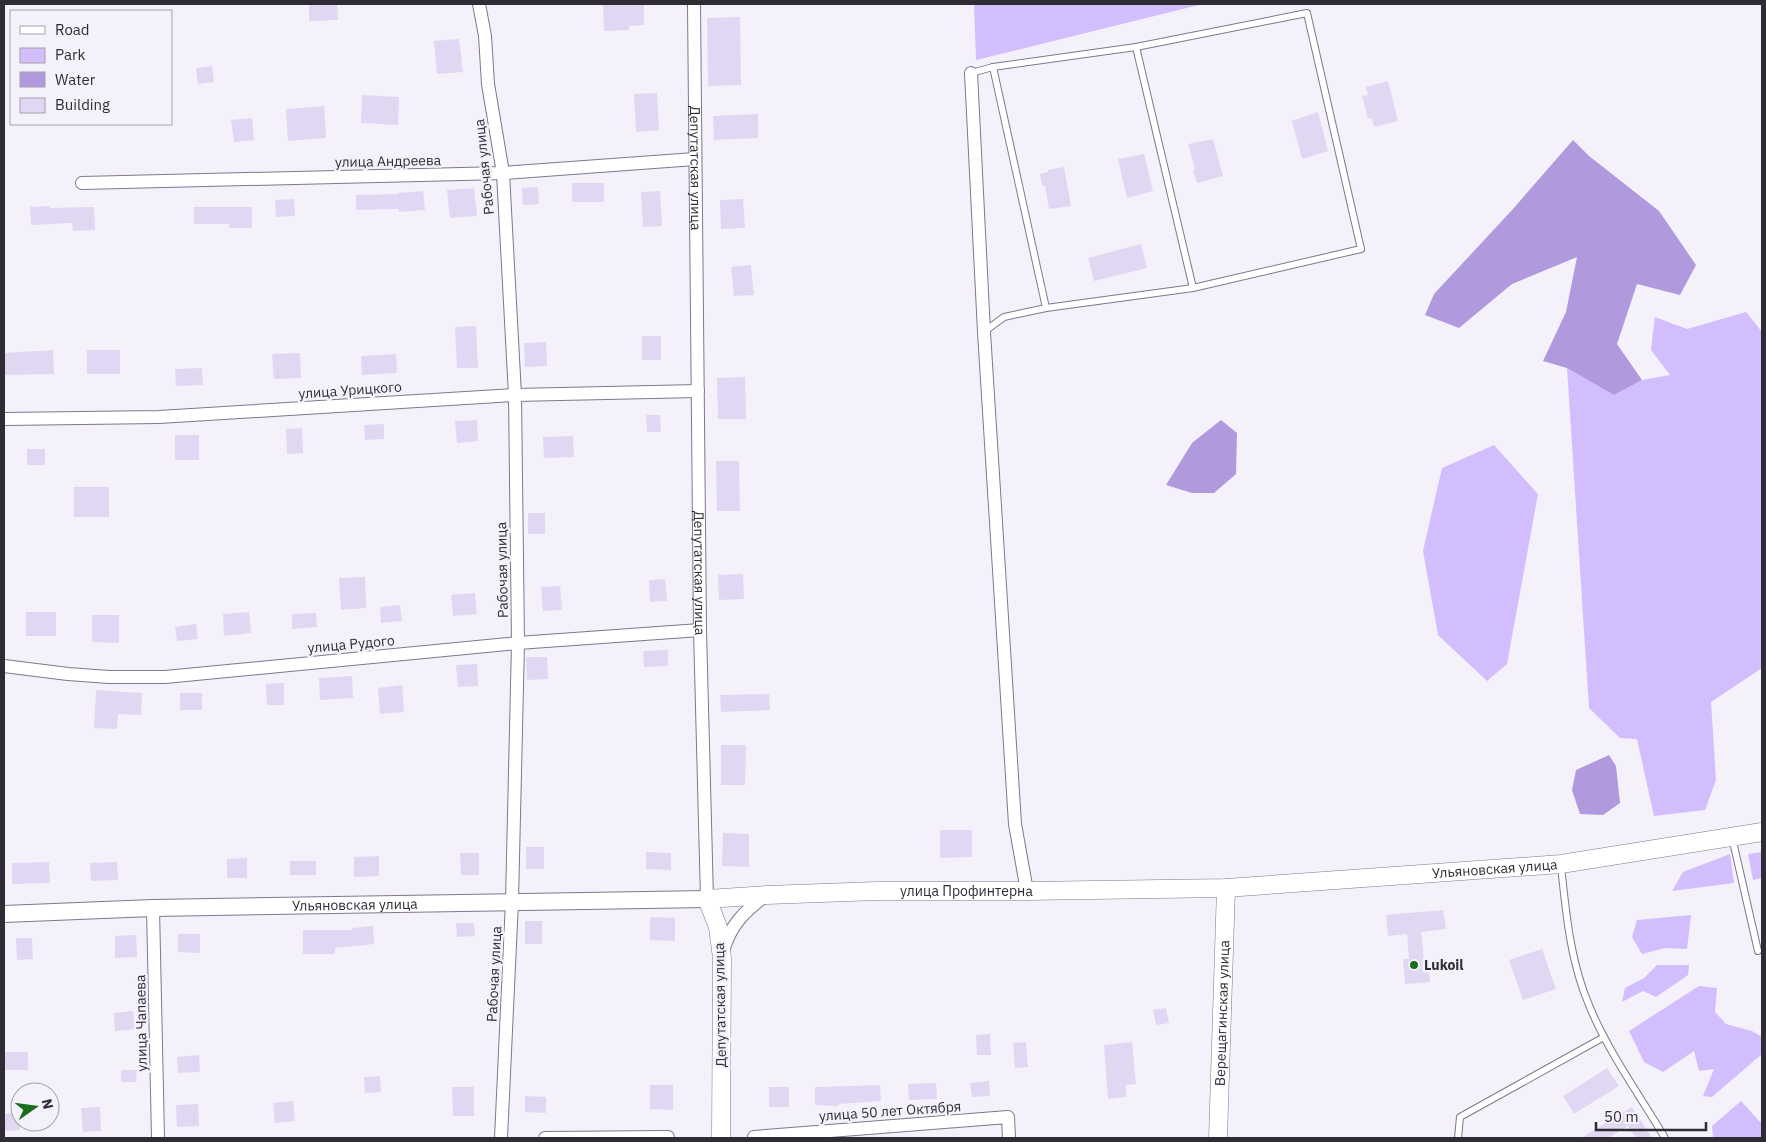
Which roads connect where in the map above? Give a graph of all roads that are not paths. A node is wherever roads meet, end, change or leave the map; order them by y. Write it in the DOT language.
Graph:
graph roads {
  1 [pos="478,4"];
  2 [pos="694,4"];
  3 [pos="1136,47"];
  4 [pos="993,67"];
  5 [pos="970,73"];
  6 [pos="695,160"];
  7 [pos="502,173"];
  8 [pos="82,183"];
  9 [pos="1193,288"];
  10 [pos="1046,308"];
  11 [pos="984,332"];
  12 [pos="698,390"];
  13 [pos="515,395"];
  14 [pos="4,419"];
  15 [pos="700,630"];
  16 [pos="518,643"];
  17 [pos="4,666"];
  18 [pos="1762,832"];
  19 [pos="1732,836"];
  20 [pos="1561,864"];
  21 [pos="1226,888"];
  22 [pos="1027,891"];
  23 [pos="767,895"];
  24 [pos="707,900"];
  25 [pos="512,901"];
  26 [pos="153,908"];
  27 [pos="4,914"];
  28 [pos="1758,950"];
  29 [pos="722,958"];
  30 [pos="1604,1037"];
  31 [pos="668,1137"];
  32 [pos="754,1137"];
  33 [pos="158,1138"];
  34 [pos="501,1138"];
  35 [pos="545,1138"];
  36 [pos="721,1138"];
  37 [pos="1009,1138"];
  38 [pos="1218,1138"];
  39 [pos="1458,1138"];
  40 [pos="1665,1138"];
  1 -- 7 [label="street, Рабочая улица"];
  2 -- 6 [label="street, Депутатская улица"];
  3 -- 4 [label="lane"];
  3 -- 9 [label="lane"];
  3 -- 9 [label="lane"];
  4 -- 5 [label="lane"];
  4 -- 10 [label="lane"];
  5 -- 11 [label="street"];
  6 -- 7 [label="street, улица Андреева"];
  6 -- 12 [label="street, Депутатская улица"];
  7 -- 8 [label="street, улица Андреева"];
  7 -- 13 [label="street, Рабочая улица"];
  9 -- 10 [label="lane"];
  10 -- 11 [label="lane"];
  11 -- 22 [label="street"];
  12 -- 13 [label="street, улица Урицкого"];
  12 -- 15 [label="street, Депутатская улица"];
  13 -- 14 [label="street, улица Урицкого"];
  13 -- 16 [label="street, Рабочая улица"];
  15 -- 16 [label="street, улица Рудого"];
  15 -- 24 [label="street, Депутатская улица"];
  16 -- 17 [label="street, улица Рудого"];
  16 -- 25 [label="street, Рабочая улица"];
  18 -- 19 [label="main road, Ульяновская улица"];
  19 -- 20 [label="main road, Ульяновская улица"];
  19 -- 28 [label="lane"];
  20 -- 21 [label="main road, Ульяновская улица"];
  20 -- 30 [label="lane"];
  21 -- 22 [label="main road, улица Профинтерна"];
  21 -- 38 [label="main road, Верещагинская улица"];
  22 -- 23 [label="main road, улица Профинтерна"];
  23 -- 24 [label="main road, улица Профинтерна"];
  23 -- 29 [label="street"];
  24 -- 25 [label="street, Ульяновская улица"];
  24 -- 29 [label="main road, Депутатская улица"];
  25 -- 26 [label="street, Ульяновская улица"];
  25 -- 34 [label="street, Рабочая улица"];
  26 -- 27 [label="street, Ульяновская улица"];
  26 -- 33 [label="street, улица Чапаева"];
  29 -- 36 [label="main road, Депутатская улица"];
  30 -- 39 [label="lane"];
  30 -- 40 [label="lane"];
  31 -- 35 [label="street"];
  32 -- 37 [label="street, улица 50 лет Октября"];
}
